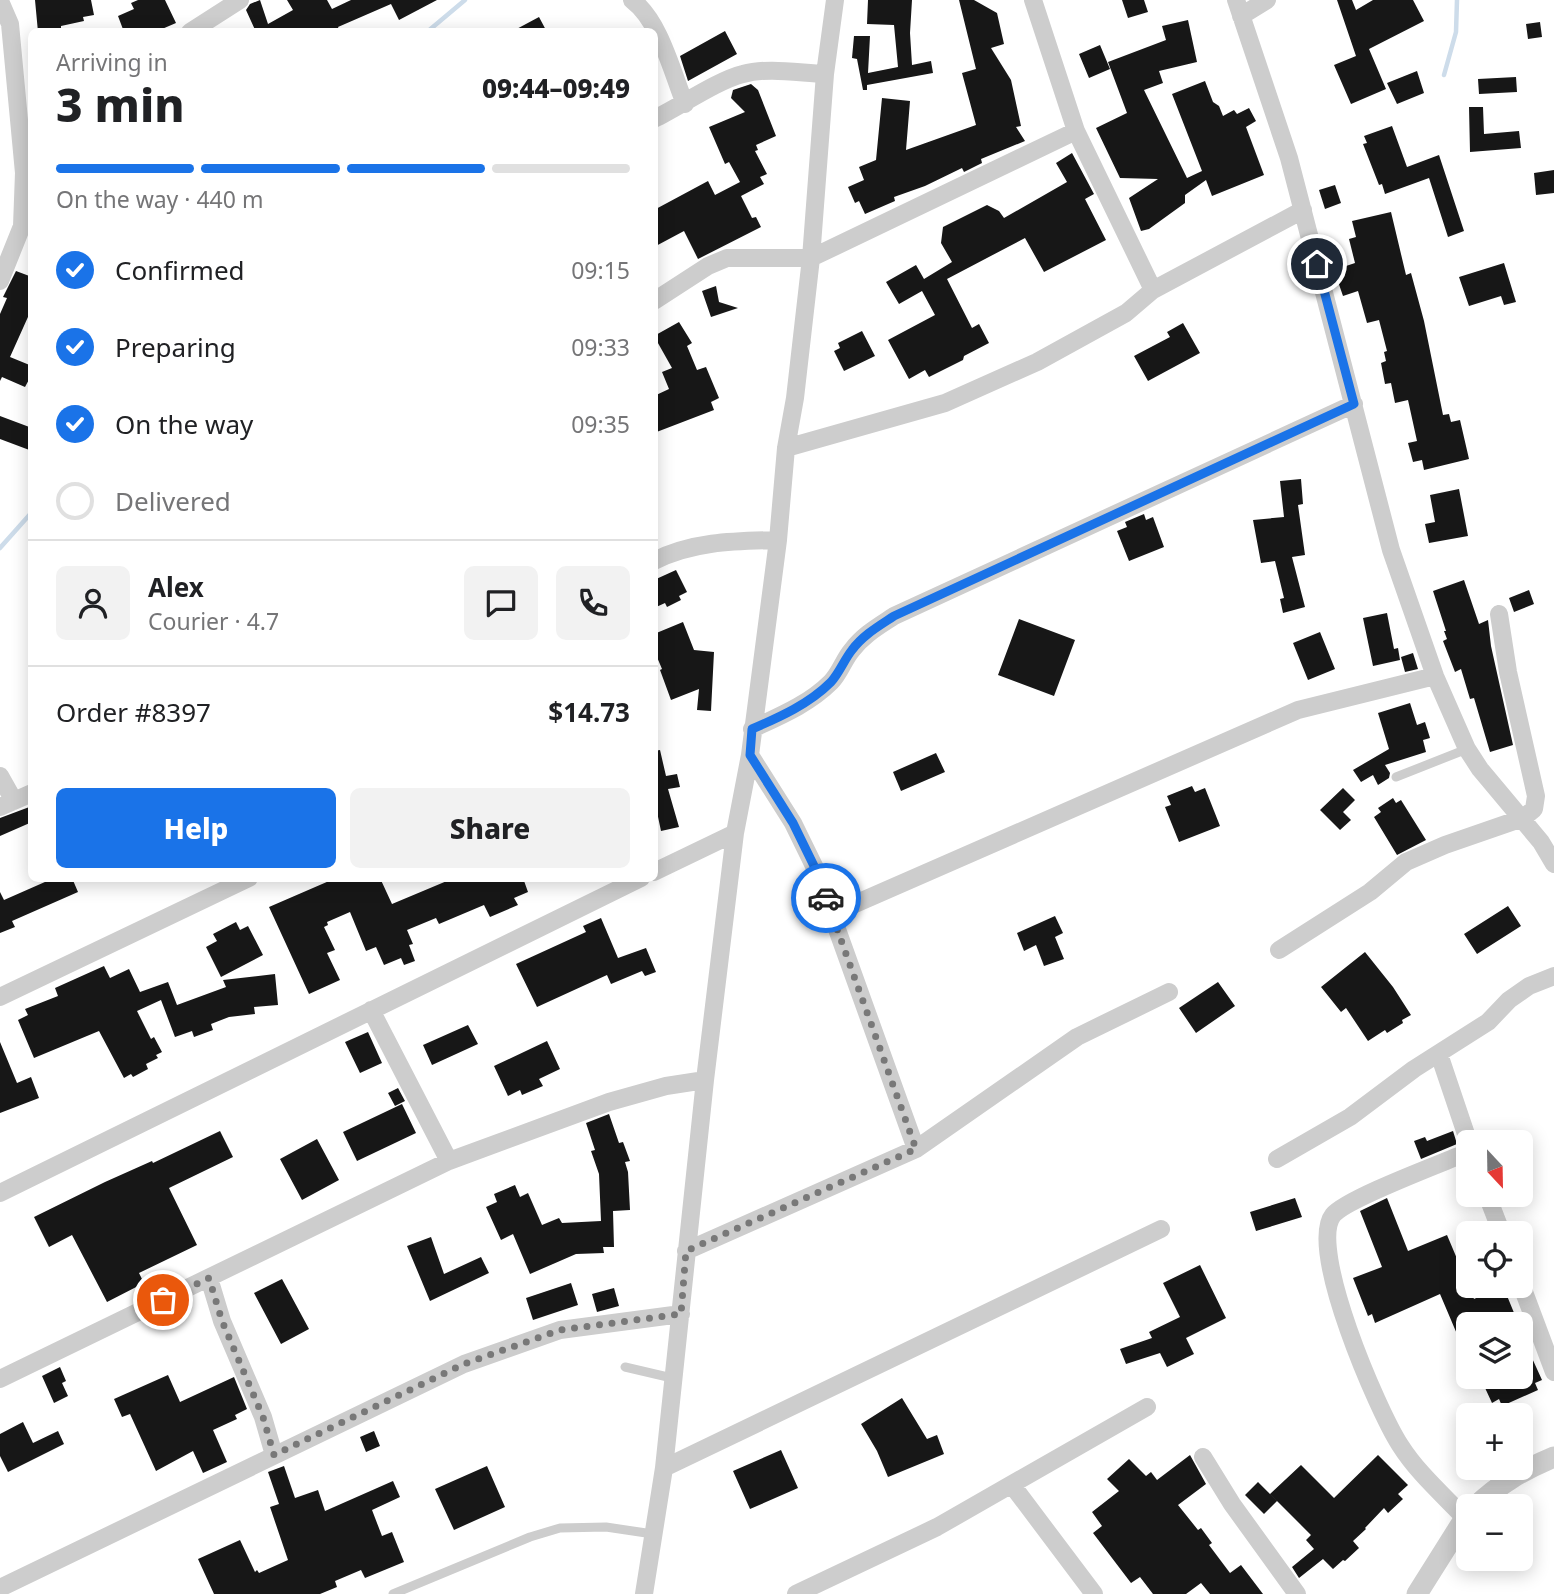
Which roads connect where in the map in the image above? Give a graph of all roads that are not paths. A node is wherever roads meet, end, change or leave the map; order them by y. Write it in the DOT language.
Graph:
graph roads {
  1 [pos="240,0"];
  2 [pos="632,0"];
  3 [pos="835,0"];
  4 [pos="1033,0"];
  5 [pos="1267,0"];
  6 [pos="0,1"];
  7 [pos="1239,8"];
  8 [pos="196,28"];
  9 [pos="655,28"];
  10 [pos="658,35"];
  11 [pos="825,74"];
  12 [pos="685,104"];
  13 [pos="658,117"];
  14 [pos="1076,131"];
  15 [pos="1303,210"];
  16 [pos="27,228"];
  17 [pos="811,258"];
  18 [pos="0,281"];
  19 [pos="1153,290"];
  20 [pos="658,298"];
  21 [pos="1354,404"];
  22 [pos="786,448"];
  23 [pos="778,540"];
  24 [pos="658,559"];
  25 [pos="1499,614"];
  26 [pos="1435,676"];
  27 [pos="752,729"];
  28 [pos="1467,749"];
  29 [pos="750,755"];
  30 [pos="0,776"];
  31 [pos="1396,777"];
  32 [pos="28,795"];
  33 [pos="7,804"];
  34 [pos="1523,818"];
  35 [pos="735,832"];
  36 [pos="1554,864"];
  37 [pos="658,870"];
  38 [pos="241,882"];
  39 [pos="633,882"];
  40 [pos="832,914"];
  41 [pos="1279,950"];
  42 [pos="1554,976"];
  43 [pos="1169,992"];
  44 [pos="0,997"];
  45 [pos="371,1010"];
  46 [pos="1439,1054"];
  47 [pos="705,1080"];
  48 [pos="1465,1130"];
  49 [pos="916,1149"];
  50 [pos="1456,1157"];
  51 [pos="1278,1159"];
  52 [pos="449,1161"];
  53 [pos="0,1193"];
  54 [pos="1161,1229"];
  55 [pos="686,1251"];
  56 [pos="209,1278"];
  57 [pos="1526,1298"];
  58 [pos="681,1314"];
  59 [pos="625,1367"];
  60 [pos="1554,1372"];
  61 [pos="672,1378"];
  62 [pos="0,1379"];
  63 [pos="1147,1407"];
  64 [pos="274,1455"];
  65 [pos="1203,1457"];
  66 [pos="1554,1457"];
  67 [pos="664,1468"];
  68 [pos="1012,1485"];
  69 [pos="1488,1494"];
  70 [pos="1456,1502"];
  71 [pos="1456,1532"];
  72 [pos="653,1534"];
  73 [pos="0,1588"];
  74 [pos="393,1594"];
  75 [pos="644,1594"];
  76 [pos="796,1594"];
  77 [pos="1094,1594"];
  78 [pos="1297,1594"];
  79 [pos="1417,1594"];
  1 -- 8 [label="street"];
  2 -- 9 [label="street"];
  3 -- 11 [label="street"];
  4 -- 14 [label="street"];
  5 -- 7 [label="street"];
  6 -- 16 [label="street"];
  7 -- 15 [label="street"];
  10 -- 12 [label="street"];
  11 -- 12 [label="street"];
  11 -- 17 [label="street"];
  12 -- 13 [label="street"];
  14 -- 17 [label="street"];
  14 -- 19 [label="street"];
  15 -- 19 [label="street"];
  15 -- 21 [label="street"];
  16 -- 18 [label="street"];
  17 -- 20 [label="street"];
  17 -- 22 [label="street"];
  19 -- 22 [label="street"];
  21 -- 26 [label="street"];
  21 -- 27 [label="street"];
  22 -- 23 [label="street"];
  23 -- 24 [label="street"];
  23 -- 27 [label="street"];
  25 -- 34 [label="street"];
  26 -- 28 [label="street"];
  26 -- 40 [label="street"];
  27 -- 29 [label="street"];
  28 -- 31 [label="lane"];
  28 -- 34 [label="street"];
  29 -- 35 [label="street"];
  29 -- 40 [label="street"];
  30 -- 33 [label="street"];
  32 -- 33 [label="street"];
  34 -- 36 [label="street"];
  34 -- 41 [label="street"];
  35 -- 37 [label="street"];
  35 -- 47 [label="street"];
  38 -- 44 [label="street"];
  39 -- 45 [label="street"];
  40 -- 49 [label="street"];
  42 -- 46 [label="street"];
  43 -- 49 [label="street"];
  45 -- 52 [label="street"];
  45 -- 53 [label="street"];
  46 -- 48 [label="street"];
  46 -- 51 [label="street"];
  47 -- 52 [label="street"];
  47 -- 55 [label="street"];
  49 -- 55 [label="street"];
  50 -- 70 [label="street"];
  52 -- 56 [label="street"];
  54 -- 67 [label="street"];
  55 -- 58 [label="street"];
  56 -- 62 [label="street"];
  56 -- 64 [label="street"];
  57 -- 60 [label="street"];
  58 -- 61 [label="street"];
  58 -- 64 [label="street"];
  59 -- 61 [label="lane"];
  61 -- 67 [label="street"];
  63 -- 68 [label="street"];
  64 -- 73 [label="street"];
  65 -- 78 [label="street"];
  66 -- 69 [label="street"];
  67 -- 72 [label="street"];
  68 -- 76 [label="street"];
  68 -- 77 [label="street"];
  71 -- 79 [label="street"];
  72 -- 74 [label="lane"];
  72 -- 75 [label="street"];
}
